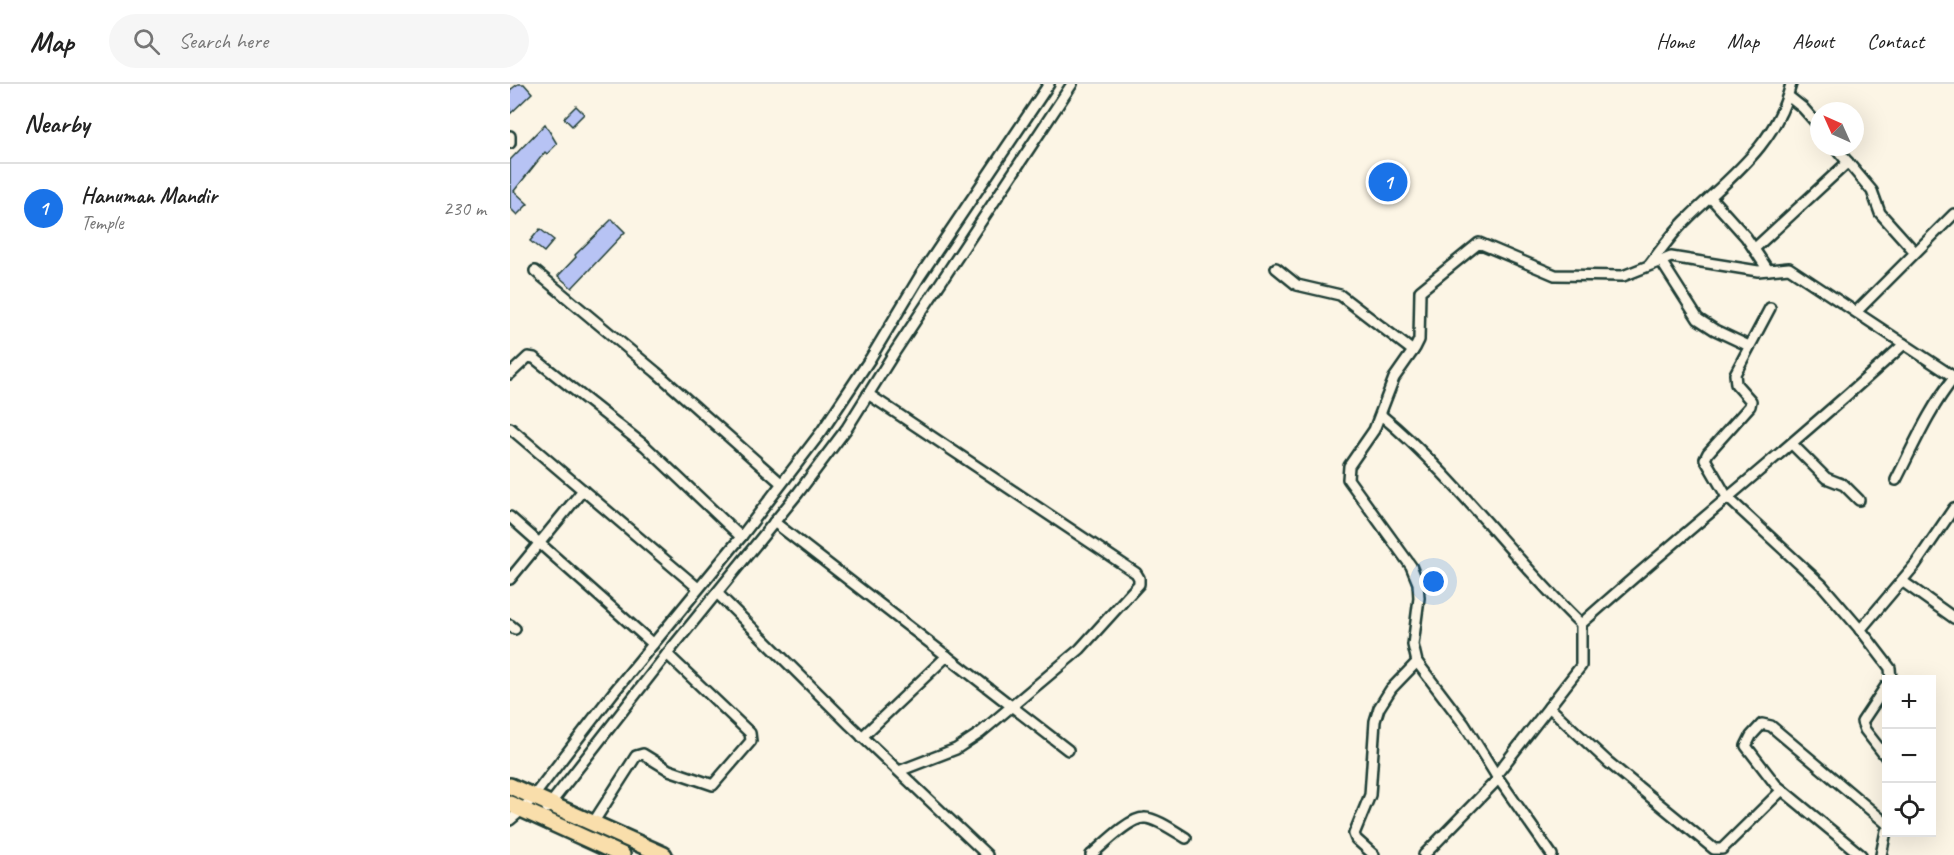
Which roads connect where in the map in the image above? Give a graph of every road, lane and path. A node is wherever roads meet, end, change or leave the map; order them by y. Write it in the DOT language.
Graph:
graph roads {
  1 [pos="1049,84"];
  2 [pos="1072,84"];
  3 [pos="1791,84"];
  4 [pos="1788,96"];
  5 [pos="1810,116"];
  6 [pos="510,136"];
  7 [pos="510,143"];
  8 [pos="1843,156"];
  9 [pos="1848,162"];
  10 [pos="1711,198"];
  11 [pos="1954,214"];
  12 [pos="1754,249"];
  13 [pos="1915,252"];
  14 [pos="1661,261"];
  15 [pos="1648,266"];
  16 [pos="1276,268"];
  17 [pos="1768,270"];
  18 [pos="535,271"];
  19 [pos="1770,308"];
  20 [pos="1856,312"];
  21 [pos="1904,344"];
  22 [pos="1749,346"];
  23 [pos="1413,351"];
  24 [pos="510,374"];
  25 [pos="1954,377"];
  26 [pos="868,394"];
  27 [pos="1381,415"];
  28 [pos="510,428"];
  29 [pos="1792,444"];
  30 [pos="1896,480"];
  31 [pos="781,483"];
  32 [pos="583,490"];
  33 [pos="1727,497"];
  34 [pos="1858,500"];
  35 [pos="1954,508"];
  36 [pos="510,517"];
  37 [pos="774,522"];
  38 [pos="741,537"];
  39 [pos="539,543"];
  40 [pos="510,579"];
  41 [pos="1902,581"];
  42 [pos="698,588"];
  43 [pos="717,593"];
  44 [pos="1954,618"];
  45 [pos="1581,624"];
  46 [pos="1860,630"];
  47 [pos="653,644"];
  48 [pos="667,654"];
  49 [pos="947,656"];
  50 [pos="1417,662"];
  51 [pos="1891,675"];
  52 [pos="1882,694"];
  53 [pos="1011,705"];
  54 [pos="1549,707"];
  55 [pos="862,737"];
  56 [pos="1068,750"];
  57 [pos="1882,751"];
  58 [pos="899,771"];
  59 [pos="1497,777"];
  60 [pos="510,786"];
  61 [pos="1782,790"];
  62 [pos="533,796"];
  63 [pos="550,804"];
  64 [pos="516,806"];
  65 [pos="540,817"];
  66 [pos="1882,819"];
  67 [pos="510,820"];
  68 [pos="593,823"];
  69 [pos="1886,837"];
  70 [pos="1186,838"];
  71 [pos="622,855"];
  72 [pos="664,855"];
  73 [pos="987,855"];
  74 [pos="1091,855"];
  75 [pos="1374,855"];
  76 [pos="1424,855"];
  77 [pos="1552,855"];
  78 [pos="1861,855"];
  79 [pos="1881,855"];
  1 -- 31 [label="street"];
  2 -- 26 [label="street"];
  3 -- 4 [label="street"];
  4 -- 5 [label="street"];
  4 -- 10 [label="street"];
  6 -- 7 [label="street"];
  8 -- 9 [label="street"];
  9 -- 12 [label="street"];
  9 -- 13 [label="street"];
  10 -- 12 [label="street"];
  10 -- 15 [label="street"];
  11 -- 13 [label="street"];
  12 -- 17 [label="street"];
  13 -- 20 [label="street"];
  14 -- 15 [label="street"];
  14 -- 17 [label="street"];
  14 -- 22 [label="street"];
  15 -- 23 [label="street"];
  16 -- 23 [label="street"];
  17 -- 20 [label="street"];
  18 -- 31 [label="street"];
  19 -- 22 [label="street"];
  20 -- 21 [label="street"];
  21 -- 25 [label="street"];
  21 -- 29 [label="street"];
  22 -- 33 [label="street"];
  23 -- 27 [label="street"];
  24 -- 38 [label="street"];
  25 -- 30 [label="street"];
  26 -- 37 [label="street"];
  26 -- 53 [label="street"];
  27 -- 45 [label="street"];
  27 -- 50 [label="street"];
  28 -- 32 [label="street"];
  29 -- 33 [label="street"];
  29 -- 34 [label="street"];
  31 -- 38 [label="street"];
  32 -- 39 [label="street"];
  32 -- 42 [label="street"];
  33 -- 45 [label="street"];
  33 -- 46 [label="street"];
  35 -- 41 [label="street"];
  36 -- 39 [label="street"];
  37 -- 43 [label="street"];
  37 -- 49 [label="street"];
  38 -- 42 [label="street"];
  39 -- 40 [label="street"];
  39 -- 47 [label="street"];
  41 -- 44 [label="street"];
  41 -- 46 [label="street"];
  42 -- 47 [label="street"];
  43 -- 48 [label="street"];
  43 -- 55 [label="street"];
  45 -- 54 [label="street"];
  46 -- 51 [label="street"];
  47 -- 62 [label="street"];
  48 -- 63 [label="street"];
  48 -- 68 [label="street"];
  49 -- 53 [label="street"];
  49 -- 55 [label="street"];
  50 -- 59 [label="street"];
  50 -- 75 [label="street"];
  52 -- 57 [label="street"];
  53 -- 56 [label="street"];
  53 -- 58 [label="street"];
  54 -- 59 [label="street"];
  54 -- 61 [label="street"];
  55 -- 58 [label="street"];
  58 -- 73 [label="street"];
  59 -- 76 [label="street"];
  59 -- 77 [label="street"];
  60 -- 62 [label="highway"];
  61 -- 66 [label="street"];
  61 -- 78 [label="street"];
  62 -- 63 [label="highway"];
  62 -- 64 [label="street"];
  63 -- 65 [label="street"];
  63 -- 68 [label="highway"];
  64 -- 65 [label="highway"];
  64 -- 67 [label="street"];
  65 -- 71 [label="highway"];
  68 -- 72 [label="highway"];
  69 -- 79 [label="street"];
  70 -- 74 [label="street"];
}
